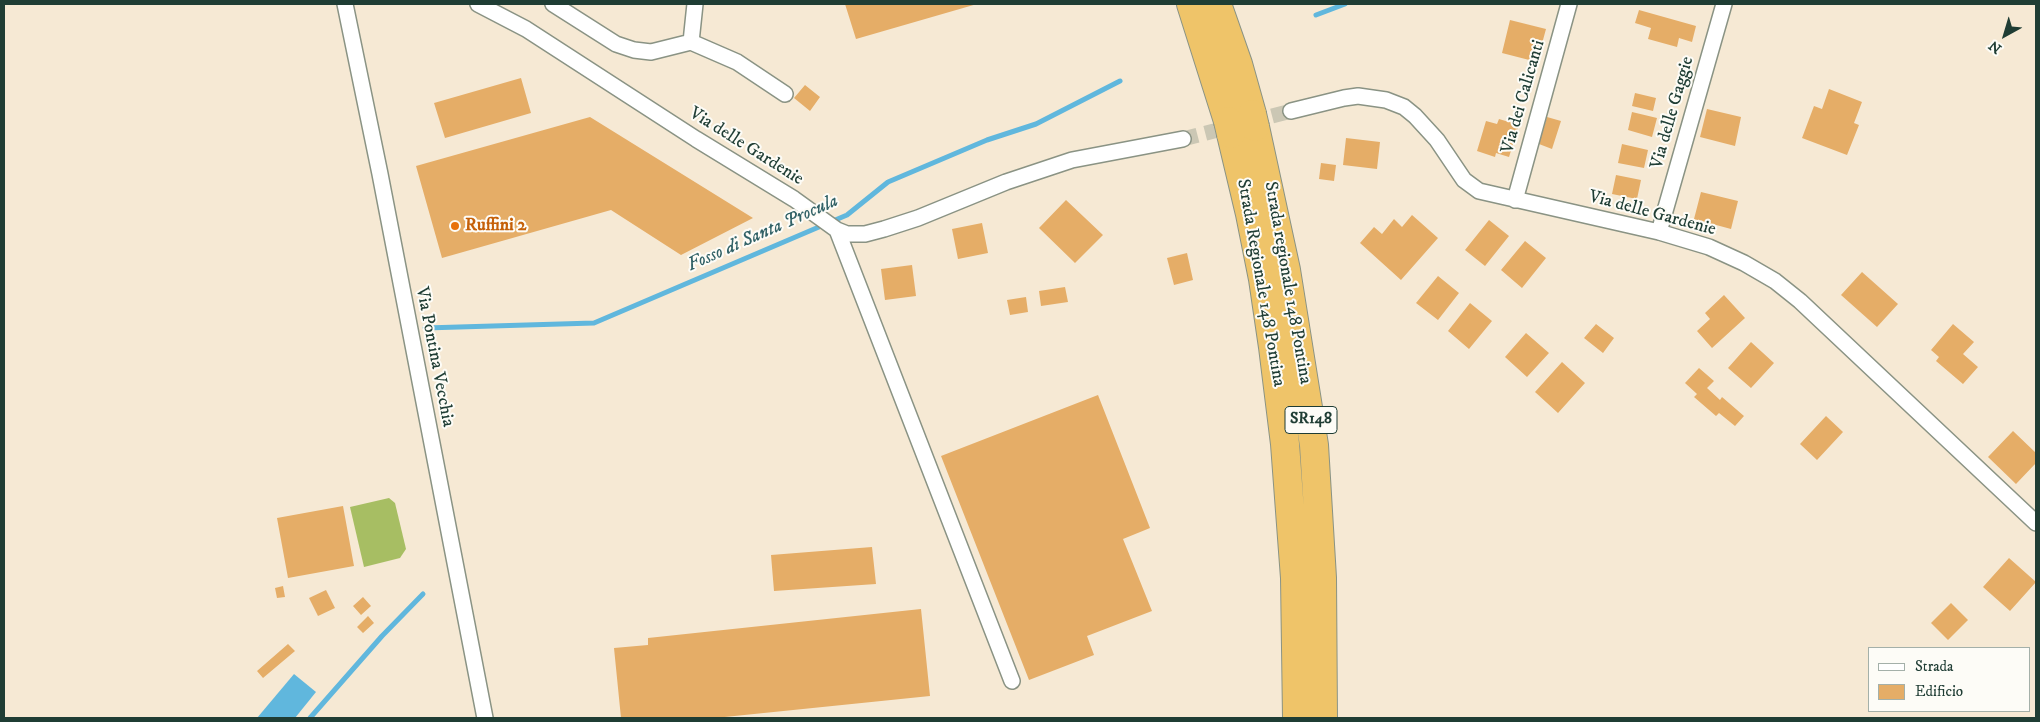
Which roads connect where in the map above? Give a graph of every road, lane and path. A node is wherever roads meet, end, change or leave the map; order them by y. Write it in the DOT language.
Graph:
graph roads {
  1 [pos="345,4"];
  2 [pos="478,4"];
  3 [pos="553,4"];
  4 [pos="695,4"];
  5 [pos="1191,4"];
  6 [pos="1217,4"];
  7 [pos="1569,4"];
  8 [pos="1724,4"];
  9 [pos="691,42"];
  10 [pos="785,94"];
  11 [pos="1291,111"];
  12 [pos="1242,124"];
  13 [pos="1183,139"];
  14 [pos="1515,200"];
  15 [pos="837,230"];
  16 [pos="1659,232"];
  17 [pos="2036,523"];
  18 [pos="1012,681"];
  19 [pos="485,718"];
  20 [pos="1297,718"];
  21 [pos="1323,718"];
  1 -- 19 [label="street, Via Pontina Vecchia"];
  2 -- 15 [label="street, Via delle Gardenie"];
  3 -- 9 [label="street"];
  4 -- 9 [label="street"];
  5 -- 12 [label="highway, Strada Regionale 148 Pontina / SR148"];
  6 -- 12 [label="highway, Strada regionale 148 Pontina / SR148"];
  7 -- 14 [label="street, Via dei Calicanti"];
  8 -- 16 [label="street, Via delle Gaggie"];
  9 -- 10 [label="street"];
  11 -- 14 [label="street, Via delle Gardenie"];
  12 -- 20 [label="highway, Strada Regionale 148 Pontina / SR148"];
  12 -- 21 [label="highway, Strada regionale 148 Pontina / SR148"];
  13 -- 15 [label="street, Via delle Gardenie"];
  14 -- 16 [label="street, Via delle Gardenie"];
  15 -- 18 [label="street"];
  16 -- 17 [label="street, Via delle Gardenie"];
}
